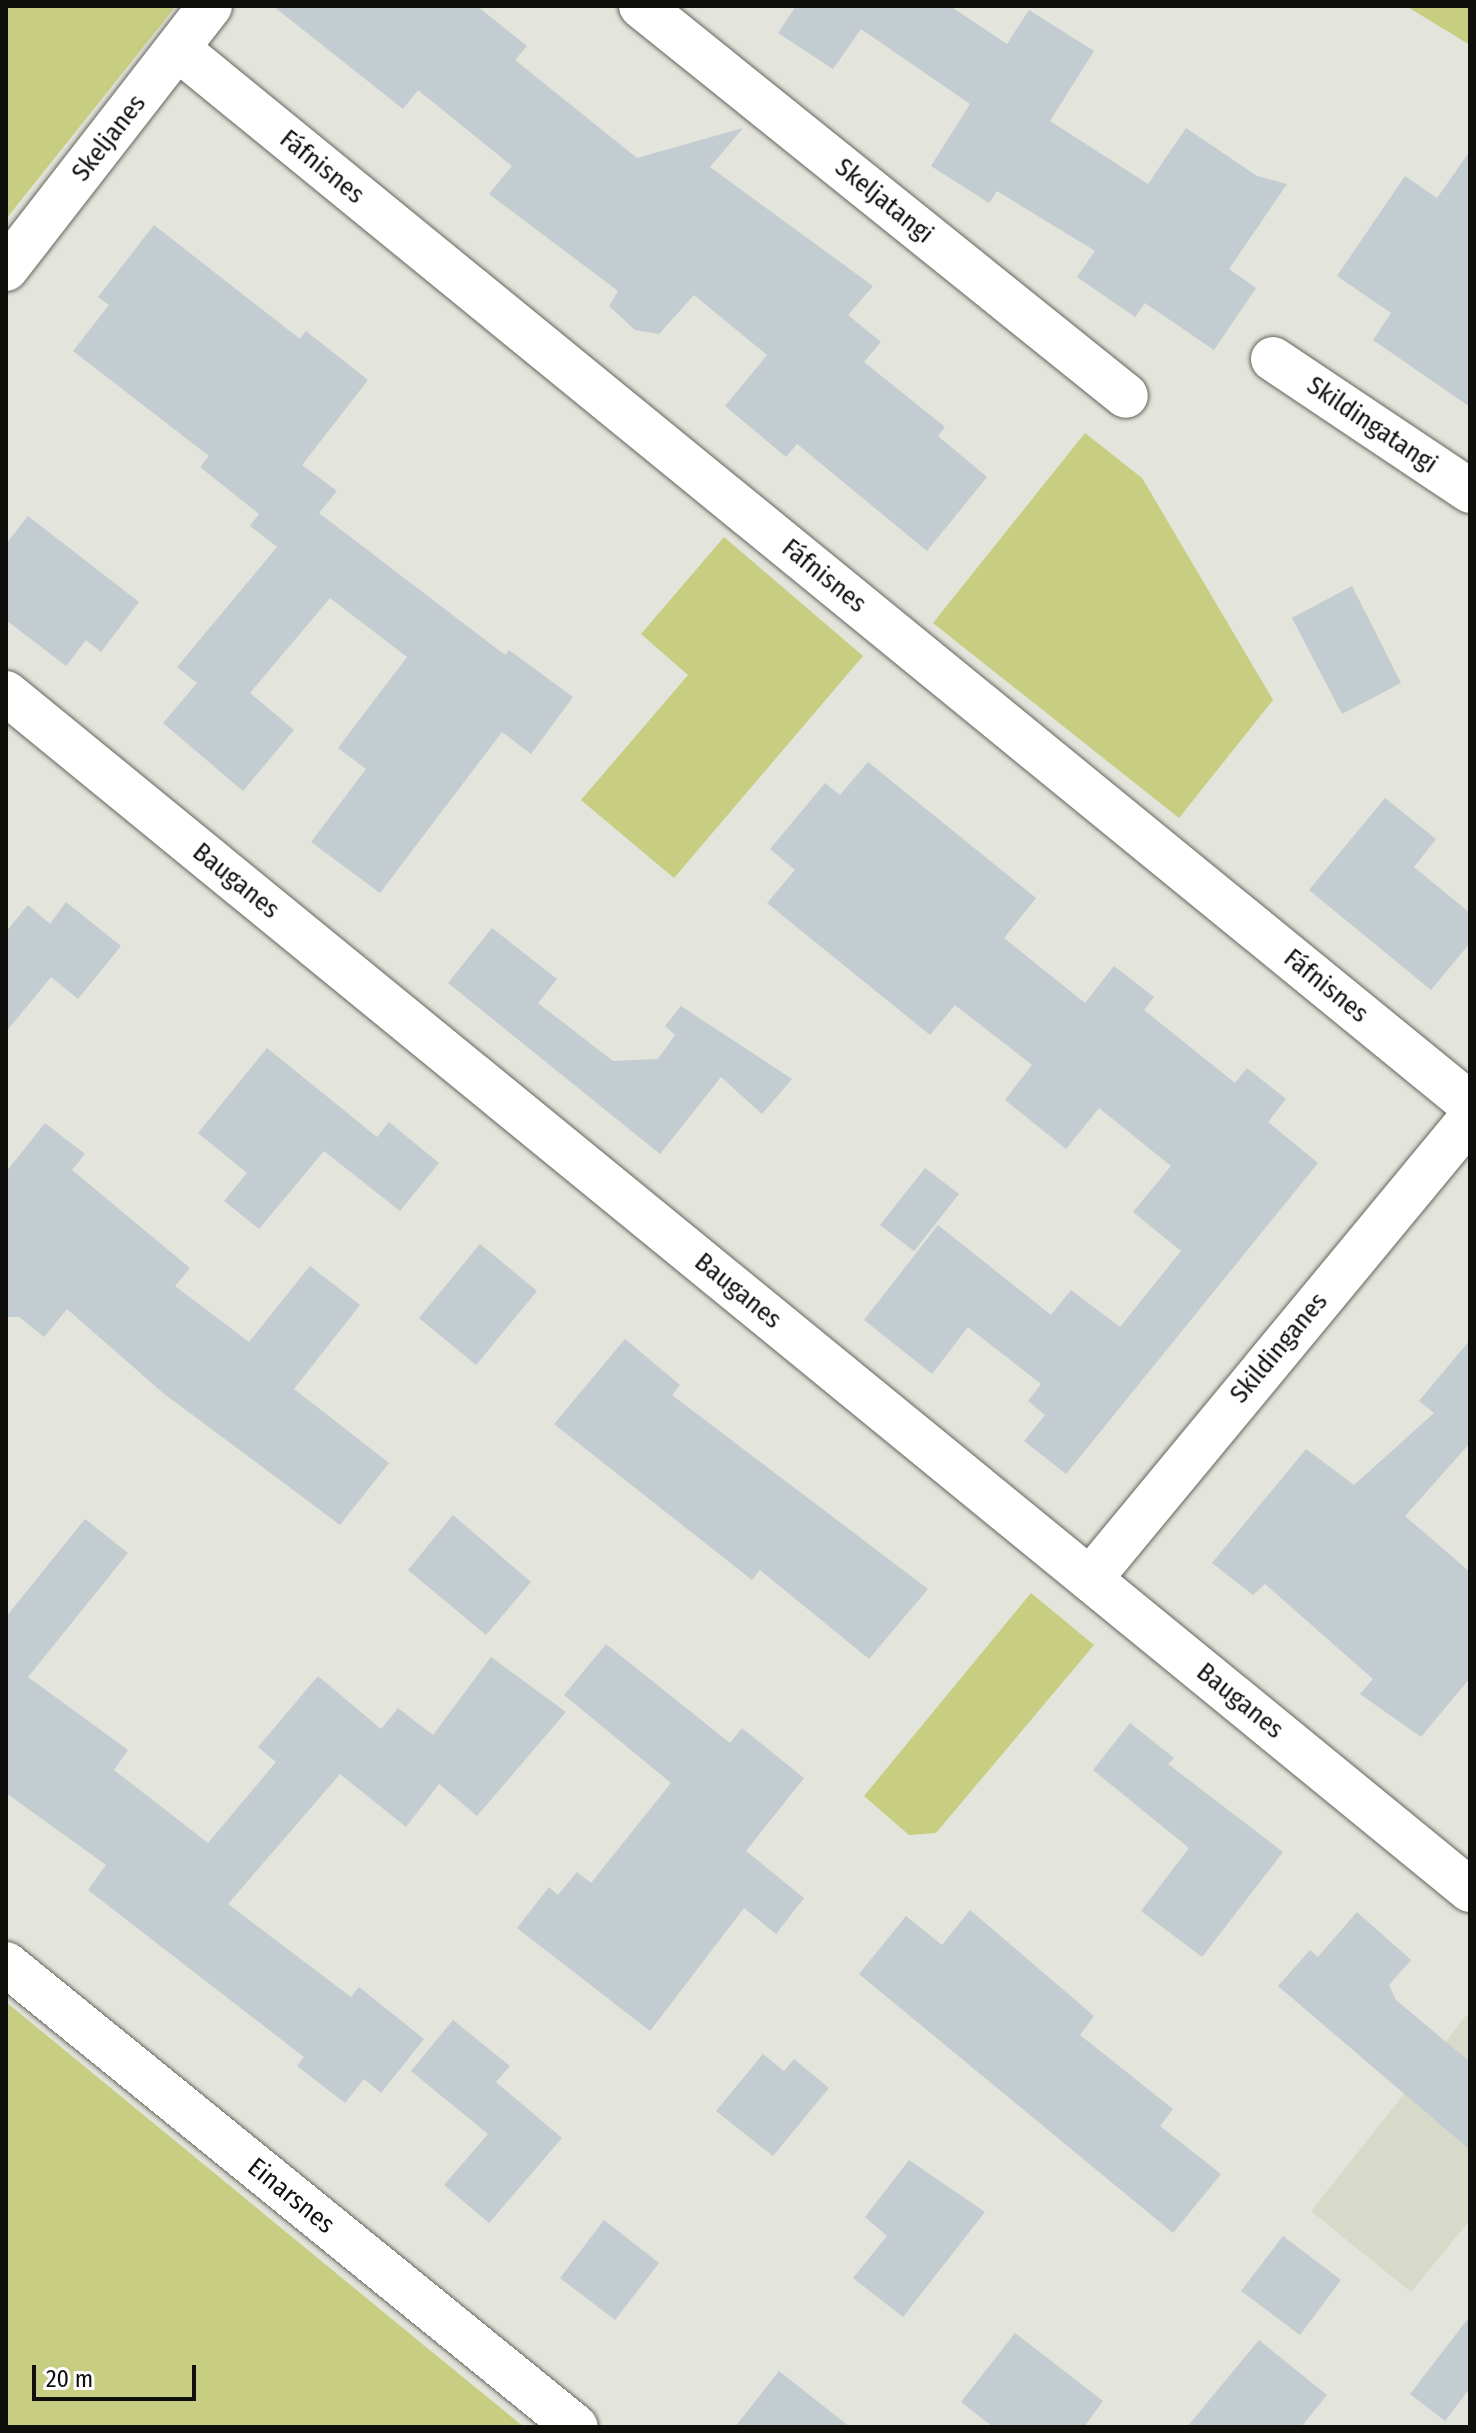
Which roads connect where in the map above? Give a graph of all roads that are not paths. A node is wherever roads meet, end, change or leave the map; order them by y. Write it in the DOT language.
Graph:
graph roads {
  1 [pos="210,6"];
  2 [pos="641,6"];
  3 [pos="178,49"];
  4 [pos="6,269"];
  5 [pos="1273,359"];
  6 [pos="1126,396"];
  7 [pos="1470,491"];
  8 [pos="6,693"];
  9 [pos="1470,1104"];
  10 [pos="1470,1119"];
  11 [pos="1090,1579"];
  12 [pos="1470,1890"];
  13 [pos="6,1964"];
  14 [pos="576,2427"];
  1 -- 3 [label="street, Skeljanes"];
  2 -- 6 [label="street, Skeljatangi"];
  3 -- 4 [label="street, Skeljanes"];
  3 -- 9 [label="street, Fáfnisnes"];
  5 -- 7 [label="street, Skildingatangi"];
  8 -- 11 [label="street, Bauganes"];
  10 -- 11 [label="street, Skildinganes"];
  11 -- 12 [label="street, Bauganes"];
  13 -- 14 [label="street, Einarsnes"];
}
